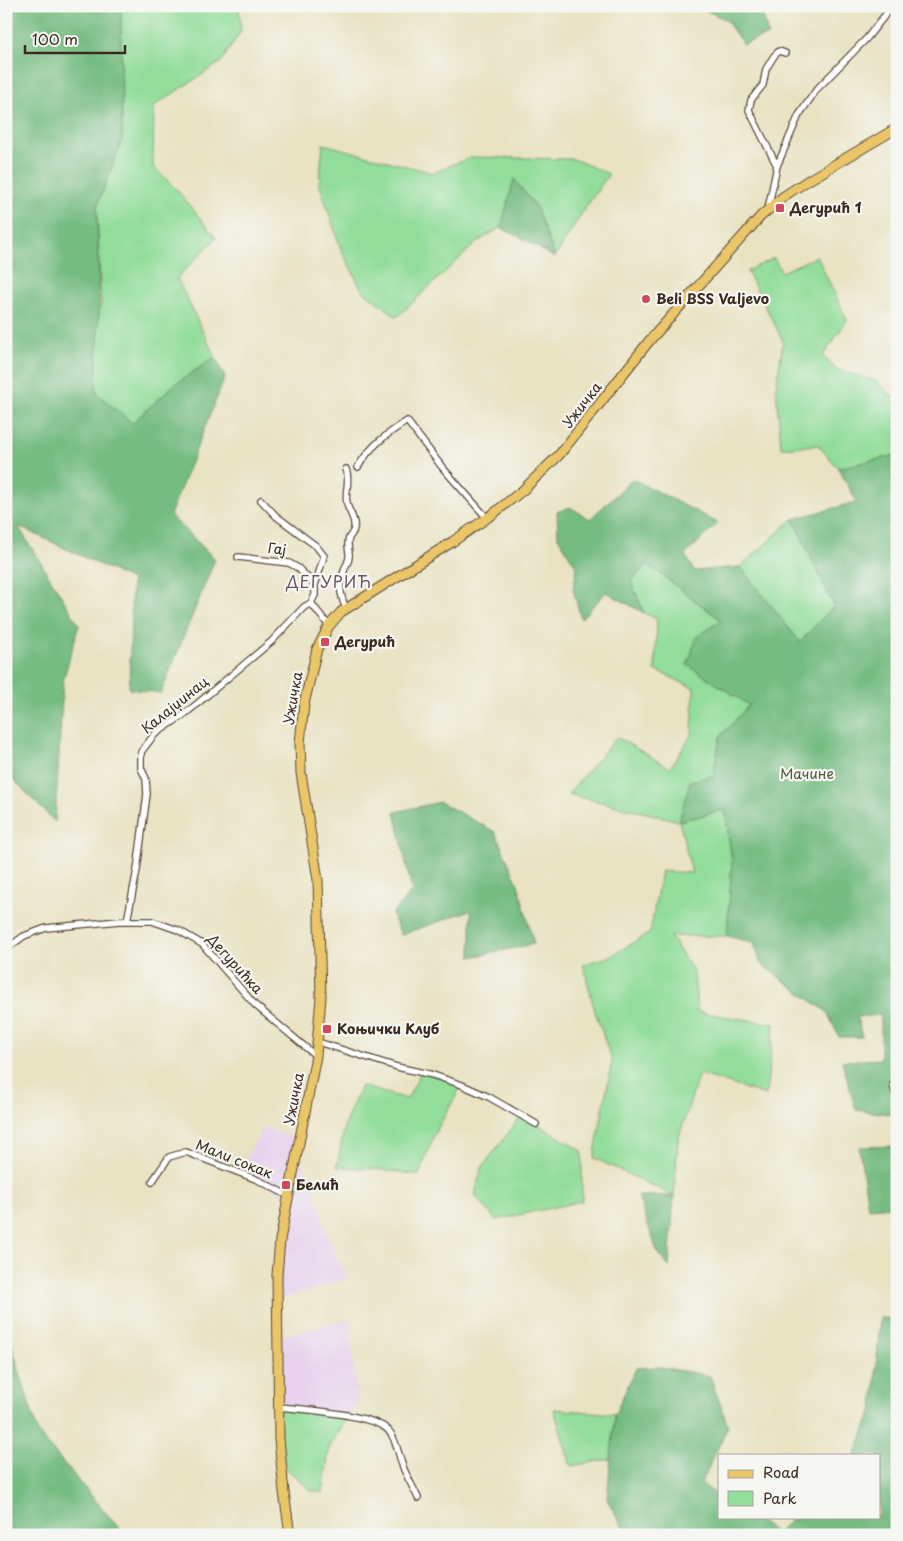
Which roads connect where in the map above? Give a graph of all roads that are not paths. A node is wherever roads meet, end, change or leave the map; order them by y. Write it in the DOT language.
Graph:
graph roads {
  1 [pos="888,6"];
  2 [pos="785,53"];
  3 [pos="897,128"];
  4 [pos="777,166"];
  5 [pos="768,210"];
  6 [pos="358,467"];
  7 [pos="346,469"];
  8 [pos="262,500"];
  9 [pos="487,518"];
  10 [pos="238,557"];
  11 [pos="316,585"];
  12 [pos="311,603"];
  13 [pos="346,609"];
  14 [pos="329,626"];
  15 [pos="127,921"];
  16 [pos="6,949"];
  17 [pos="318,1042"];
  18 [pos="316,1056"];
  19 [pos="897,1076"];
  20 [pos="897,1098"];
  21 [pos="536,1124"];
  22 [pos="152,1182"];
  23 [pos="289,1196"];
  24 [pos="277,1407"];
  25 [pos="418,1498"];
  26 [pos="290,1535"];
  1 -- 4 [label="street"];
  2 -- 4 [label="street"];
  3 -- 5 [label="main road, Ужичка"];
  4 -- 5 [label="street"];
  5 -- 9 [label="main road, Ужичка"];
  6 -- 9 [label="street"];
  7 -- 13 [label="street"];
  8 -- 11 [label="street"];
  9 -- 13 [label="main road, Ужичка"];
  10 -- 11 [label="street, Гај"];
  11 -- 12 [label="street"];
  12 -- 14 [label="street"];
  12 -- 15 [label="street, Калајџинац"];
  13 -- 14 [label="main road, Ужичка"];
  14 -- 17 [label="main road, Ужичка"];
  15 -- 16 [label="street, Дегурићка"];
  15 -- 18 [label="street, Дегурићка"];
  17 -- 18 [label="main road, Ужичка"];
  17 -- 21 [label="street"];
  18 -- 23 [label="main road, Ужичка"];
  19 -- 20 [label="street"];
  22 -- 23 [label="street, Мали сокак"];
  23 -- 24 [label="main road, Ужичка"];
  24 -- 25 [label="street"];
  24 -- 26 [label="main road, Ужичка"];
}
